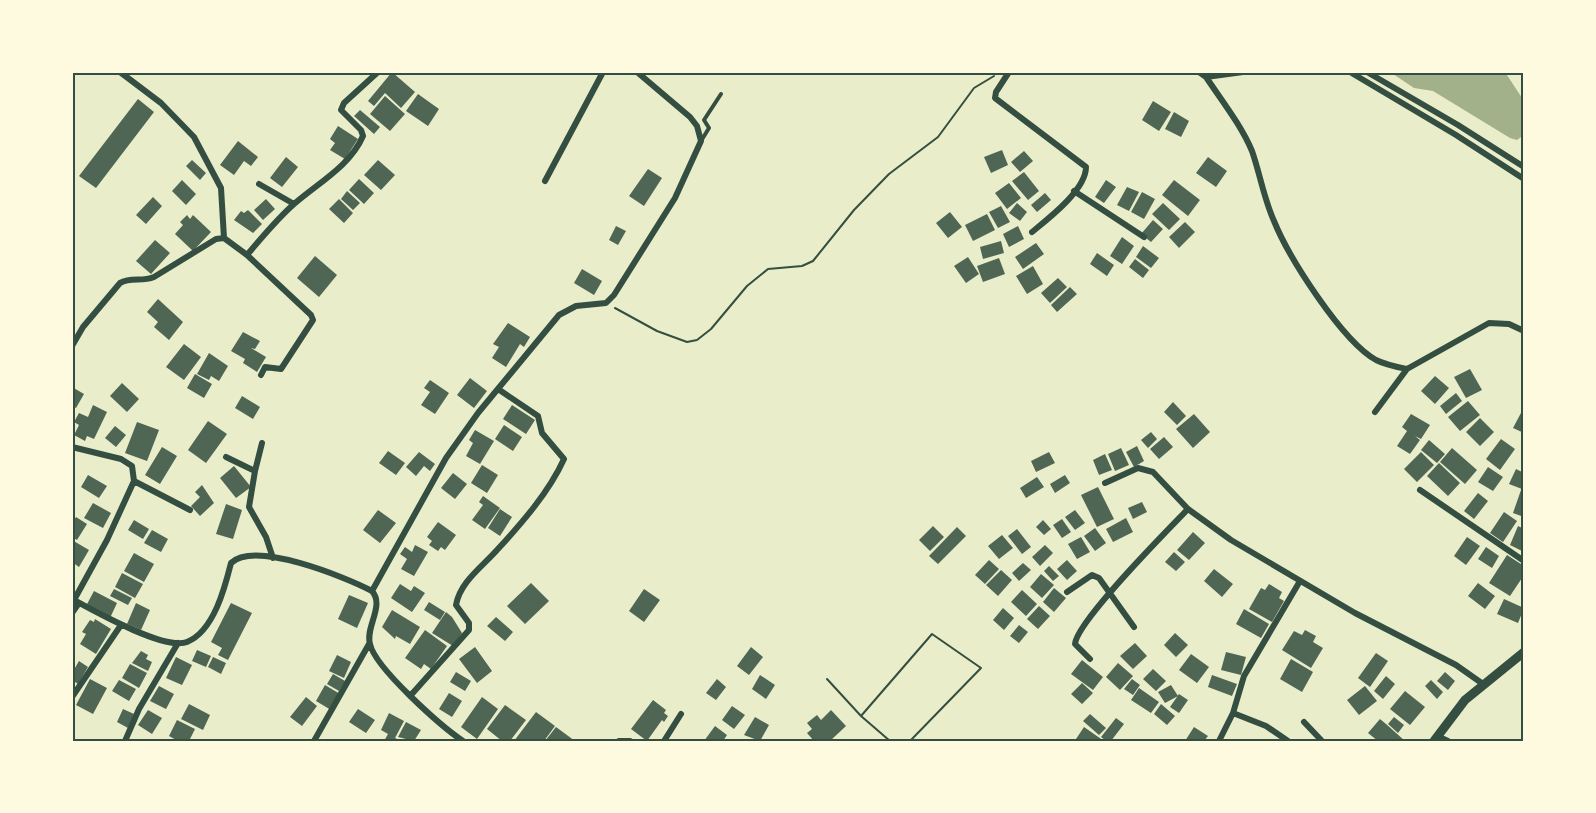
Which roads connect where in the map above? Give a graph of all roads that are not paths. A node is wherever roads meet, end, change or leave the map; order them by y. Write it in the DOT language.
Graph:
graph roads {
  1 [pos="120,72"];
  2 [pos="378,72"];
  3 [pos="603,72"];
  4 [pos="637,72"];
  5 [pos="1009,72"];
  6 [pos="1199,72"];
  7 [pos="1243,72"];
  8 [pos="1366,72"];
  9 [pos="1353,73"];
  10 [pos="1208,75"];
  11 [pos="721,94"];
  12 [pos="701,141"];
  13 [pos="1524,167"];
  14 [pos="1524,179"];
  15 [pos="545,182"];
  16 [pos="259,184"];
  17 [pos="1074,191"];
  18 [pos="294,204"];
  19 [pos="1032,232"];
  20 [pos="1144,237"];
  21 [pos="224,238"];
  22 [pos="247,255"];
  23 [pos="1524,331"];
  24 [pos="72,346"];
  25 [pos="1407,369"];
  26 [pos="261,375"];
  27 [pos="498,389"];
  28 [pos="1375,412"];
  29 [pos="262,443"];
  30 [pos="72,447"];
  31 [pos="226,457"];
  32 [pos="255,471"];
  33 [pos="134,481"];
  34 [pos="1105,483"];
  35 [pos="1420,490"];
  36 [pos="1188,509"];
  37 [pos="190,510"];
  38 [pos="273,558"];
  39 [pos="1524,561"];
  40 [pos="1300,581"];
  41 [pos="372,591"];
  42 [pos="1067,592"];
  43 [pos="1111,592"];
  44 [pos="75,601"];
  45 [pos="72,613"];
  46 [pos="121,625"];
  47 [pos="1134,627"];
  48 [pos="178,643"];
  49 [pos="369,644"];
  50 [pos="1523,654"];
  51 [pos="1090,659"];
  52 [pos="1483,684"];
  53 [pos="411,695"];
  54 [pos="72,698"];
  55 [pos="1233,713"];
  56 [pos="681,714"];
  57 [pos="1304,722"];
  58 [pos="1435,738"];
  59 [pos="125,741"];
  60 [pos="314,741"];
  61 [pos="463,741"];
  62 [pos="619,741"];
  63 [pos="630,741"];
  64 [pos="664,741"];
  65 [pos="1219,741"];
  66 [pos="1288,741"];
  67 [pos="1322,741"];
  68 [pos="1448,741"];
  1 -- 21 [label="street"];
  2 -- 18 [label="street"];
  3 -- 15 [label="street"];
  4 -- 12 [label="street"];
  5 -- 17 [label="street"];
  6 -- 10 [label="street"];
  7 -- 10 [label="street"];
  8 -- 13 [label="street"];
  9 -- 14 [label="street"];
  10 -- 25 [label="street"];
  11 -- 12 [label="lane"];
  12 -- 27 [label="street"];
  16 -- 18 [label="street"];
  17 -- 19 [label="street"];
  17 -- 20 [label="street"];
  18 -- 22 [label="street"];
  21 -- 22 [label="street"];
  21 -- 24 [label="street"];
  22 -- 26 [label="street"];
  23 -- 25 [label="street"];
  25 -- 28 [label="street"];
  27 -- 41 [label="street"];
  27 -- 53 [label="street"];
  29 -- 32 [label="street"];
  30 -- 33 [label="street"];
  31 -- 32 [label="street"];
  32 -- 38 [label="street"];
  33 -- 37 [label="street"];
  33 -- 44 [label="street"];
  34 -- 36 [label="street"];
  35 -- 39 [label="street"];
  36 -- 40 [label="street"];
  36 -- 43 [label="street"];
  38 -- 41 [label="street"];
  38 -- 48 [label="street"];
  40 -- 52 [label="street"];
  40 -- 55 [label="street"];
  41 -- 49 [label="street"];
  42 -- 43 [label="street"];
  43 -- 47 [label="street"];
  43 -- 51 [label="street"];
  44 -- 45 [label="street"];
  44 -- 46 [label="street"];
  46 -- 48 [label="street"];
  46 -- 54 [label="street"];
  48 -- 59 [label="street"];
  49 -- 53 [label="street"];
  49 -- 60 [label="street"];
  50 -- 52 [label="main road"];
  52 -- 58 [label="main road"];
  53 -- 61 [label="street"];
  55 -- 65 [label="street"];
  55 -- 66 [label="street"];
  56 -- 64 [label="street"];
  57 -- 67 [label="street"];
  58 -- 68 [label="street"];
  62 -- 63 [label="street"];
}
